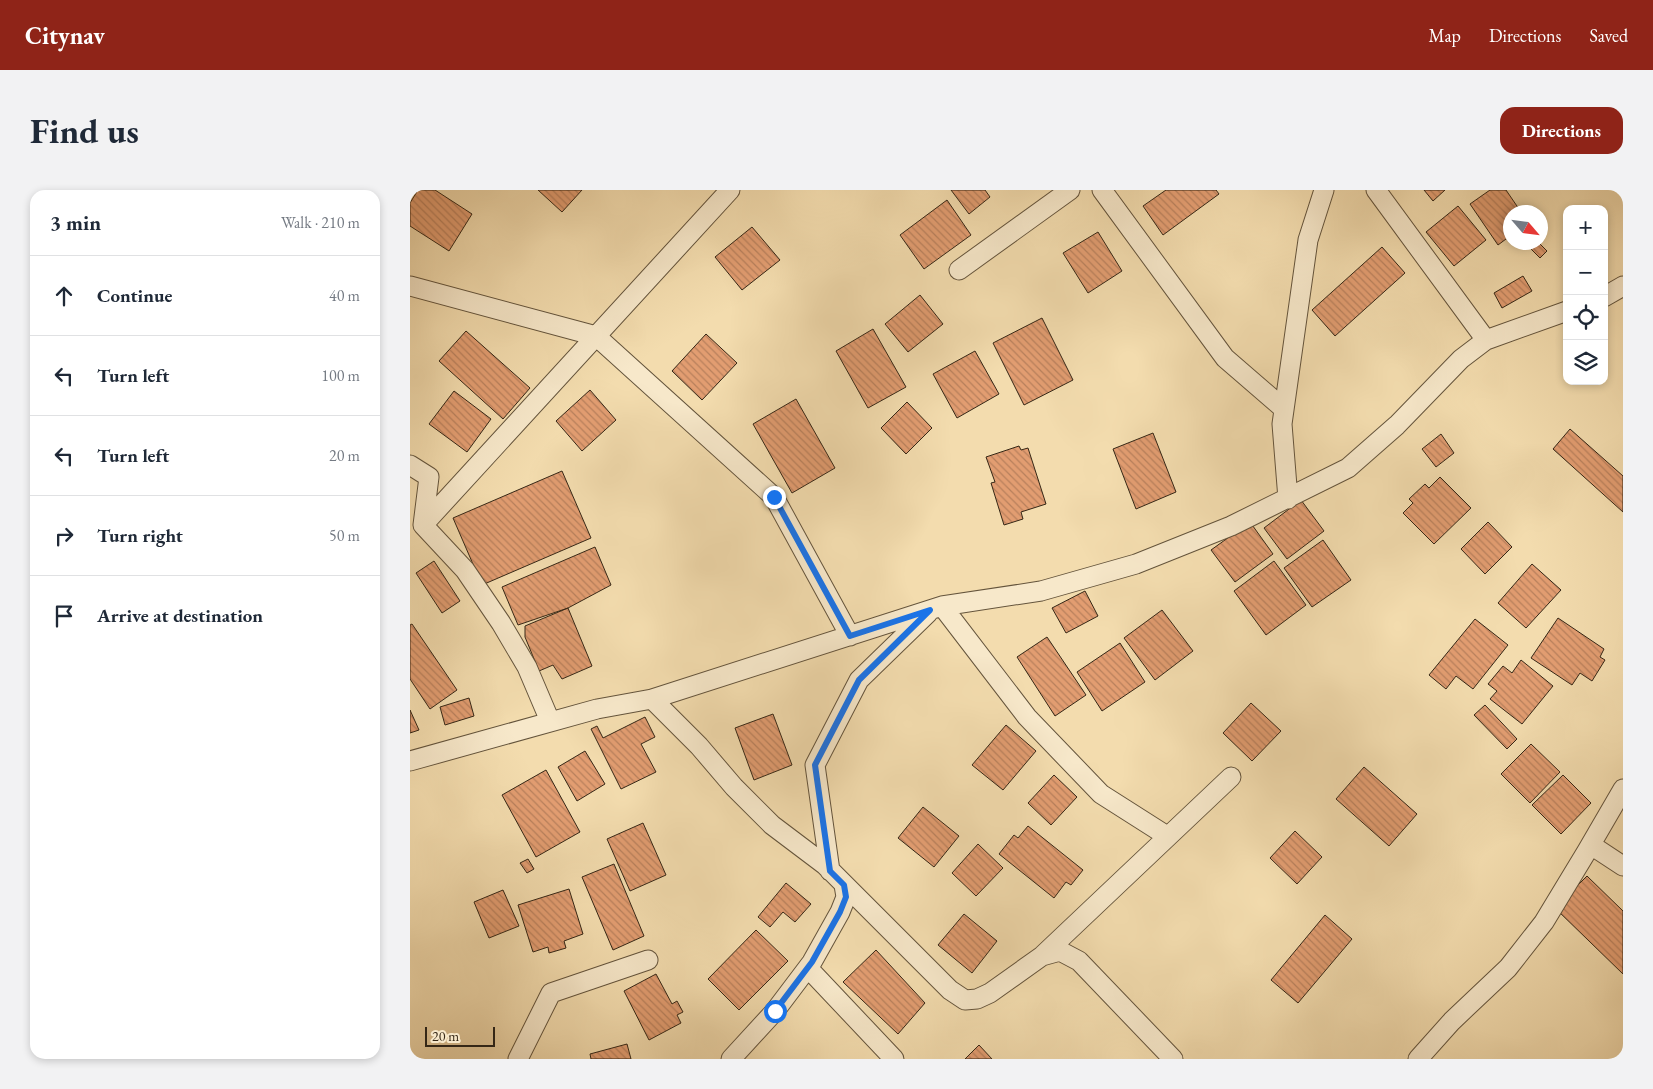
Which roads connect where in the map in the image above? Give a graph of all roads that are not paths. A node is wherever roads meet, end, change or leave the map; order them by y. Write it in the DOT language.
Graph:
graph roads {
  1 [pos="730,190"];
  2 [pos="1070,190"];
  3 [pos="1102,190"];
  4 [pos="1324,190"];
  5 [pos="1376,190"];
  6 [pos="959,270"];
  7 [pos="410,286"];
  8 [pos="1623,286"];
  9 [pos="1607,295"];
  10 [pos="1563,312"];
  11 [pos="596,336"];
  12 [pos="1486,340"];
  13 [pos="1284,409"];
  14 [pos="410,465"];
  15 [pos="1288,499"];
  16 [pos="424,525"];
  17 [pos="936,608"];
  18 [pos="850,636"];
  19 [pos="652,699"];
  20 [pos="550,721"];
  21 [pos="410,761"];
  22 [pos="1231,777"];
  23 [pos="1623,789"];
  24 [pos="1167,836"];
  25 [pos="1590,845"];
  26 [pos="1623,866"];
  27 [pos="830,871"];
  28 [pos="844,885"];
  29 [pos="1042,956"];
  30 [pos="648,960"];
  31 [pos="808,968"];
  32 [pos="518,1059"];
  33 [pos="731,1059"];
  34 [pos="894,1059"];
  35 [pos="1173,1059"];
  36 [pos="1418,1059"];
  1 -- 11 [label="street"];
  2 -- 6 [label="street"];
  3 -- 13 [label="street"];
  4 -- 13 [label="street"];
  5 -- 12 [label="street"];
  7 -- 11 [label="street"];
  8 -- 9 [label="street"];
  10 -- 12 [label="street"];
  11 -- 16 [label="street"];
  11 -- 18 [label="street"];
  12 -- 15 [label="street"];
  13 -- 15 [label="street"];
  14 -- 16 [label="street"];
  15 -- 17 [label="street"];
  16 -- 20 [label="street"];
  17 -- 18 [label="street"];
  17 -- 24 [label="street"];
  17 -- 27 [label="street"];
  18 -- 19 [label="street"];
  19 -- 20 [label="street"];
  19 -- 27 [label="street"];
  20 -- 21 [label="street"];
  22 -- 24 [label="street"];
  23 -- 25 [label="street"];
  24 -- 29 [label="street"];
  25 -- 26 [label="street"];
  25 -- 36 [label="street"];
  27 -- 28 [label="street"];
  28 -- 29 [label="street"];
  28 -- 31 [label="street"];
  29 -- 35 [label="street"];
  30 -- 32 [label="street"];
  31 -- 33 [label="street"];
  31 -- 34 [label="street"];
}
